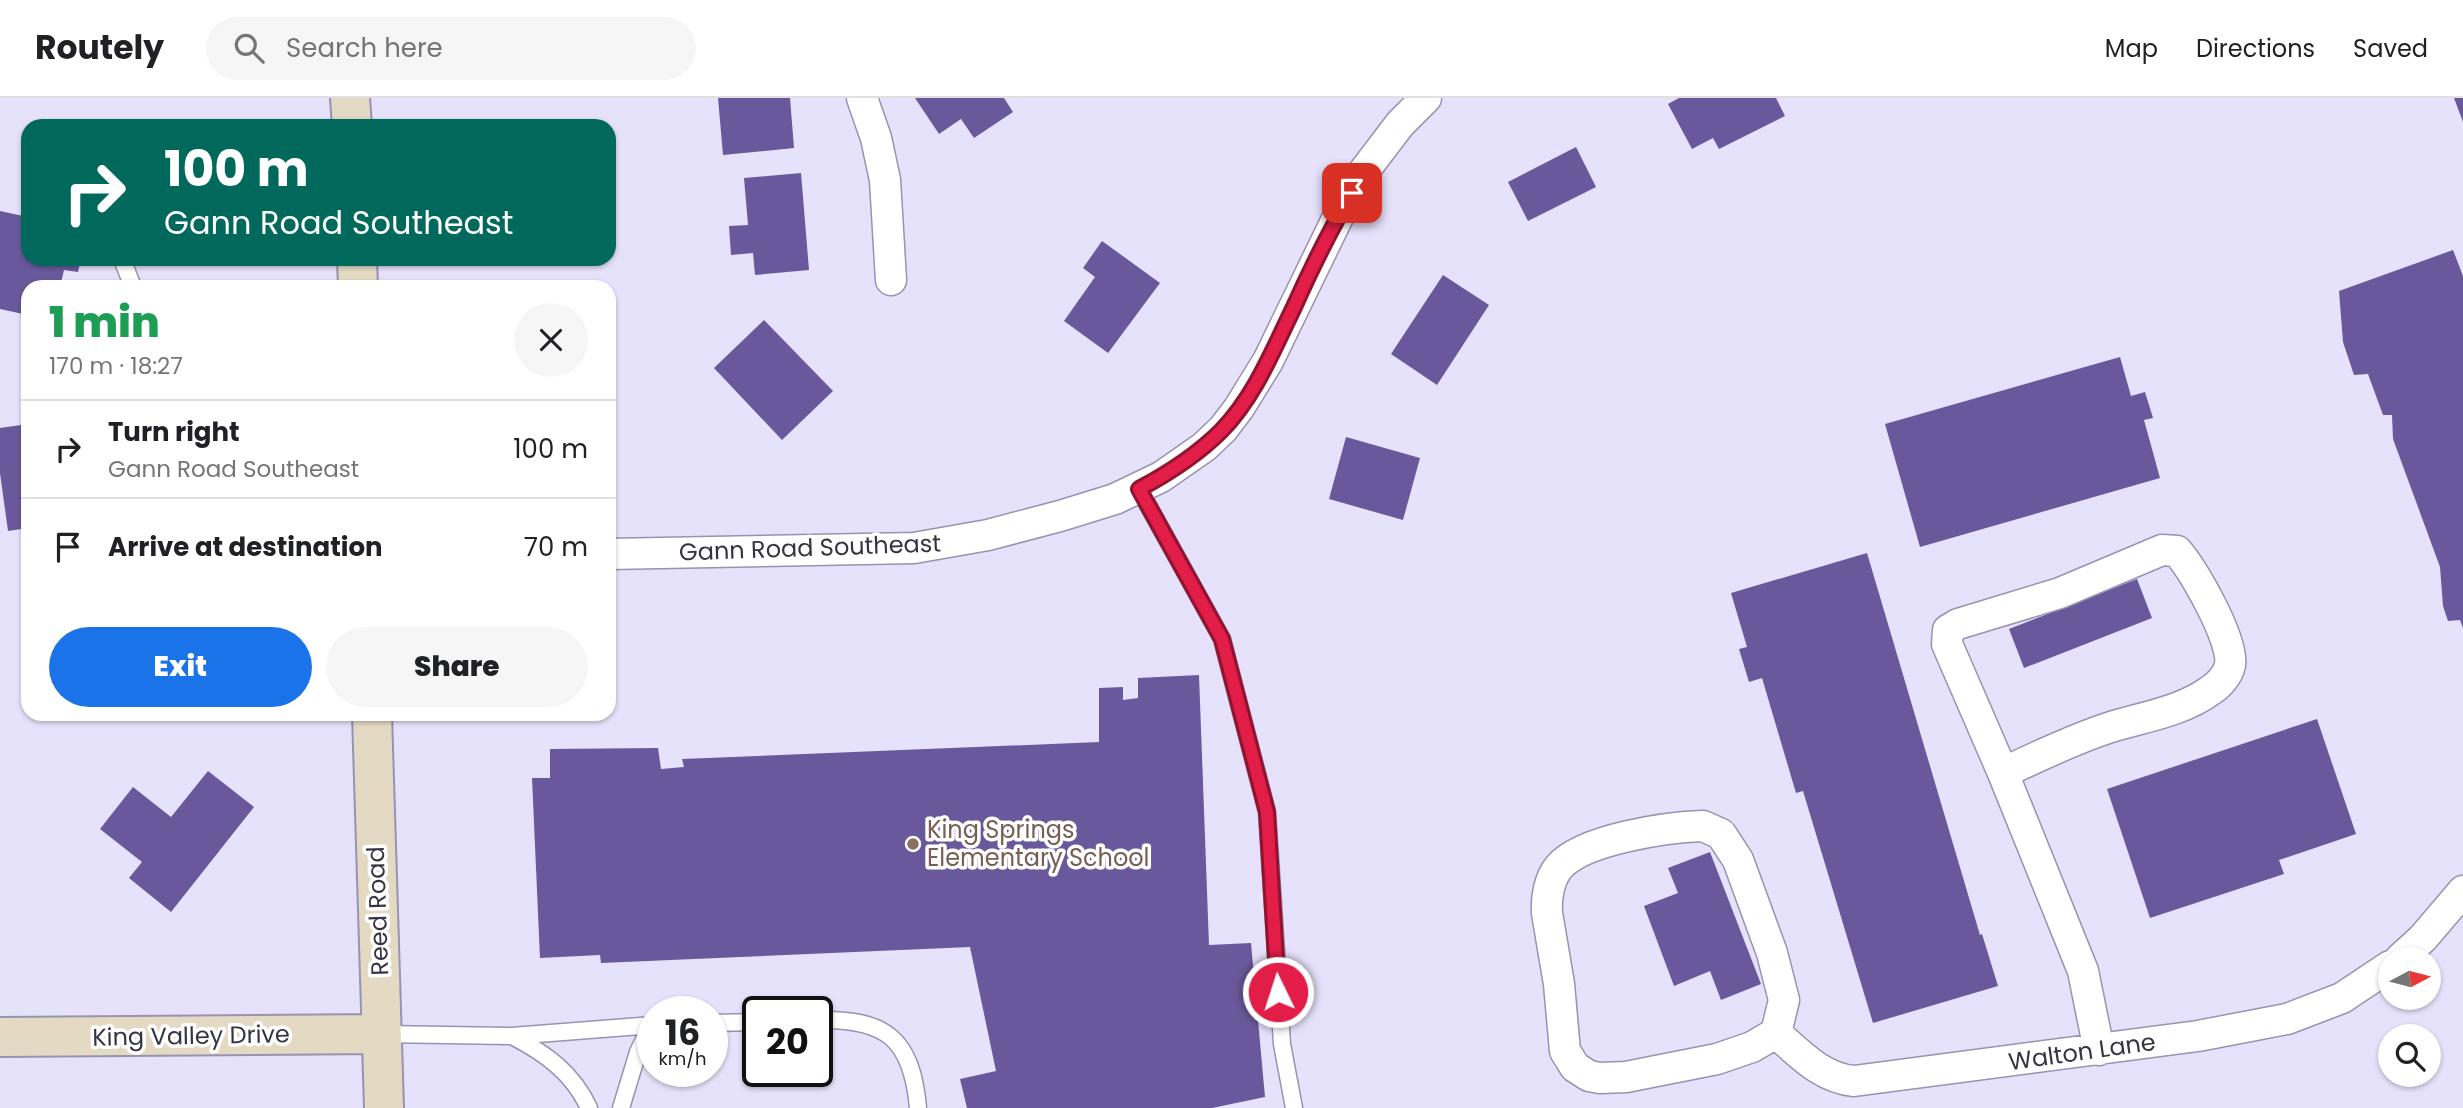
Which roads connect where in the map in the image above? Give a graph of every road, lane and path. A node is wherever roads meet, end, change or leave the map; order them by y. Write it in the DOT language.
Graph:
graph roads {
  1 [pos="350,98"];
  2 [pos="862,98"];
  3 [pos="1426,98"];
  4 [pos="352,119"];
  5 [pos="891,281"];
  6 [pos="1139,489"];
  7 [pos="616,554"];
  8 [pos="372,721"];
  9 [pos="2003,773"];
  10 [pos="2463,891"];
  11 [pos="2413,947"];
  12 [pos="2378,974"];
  13 [pos="833,1020"];
  14 [pos="637,1026"];
  15 [pos="1776,1032"];
  16 [pos="381,1034"];
  17 [pos="512,1036"];
  18 [pos="0,1037"];
  19 [pos="2099,1050"];
  20 [pos="637,1055"];
  21 [pos="384,1108"];
  22 [pos="589,1108"];
  23 [pos="621,1108"];
  24 [pos="918,1108"];
  25 [pos="1294,1108"];
  1 -- 4 [label="street"];
  2 -- 5 [label="street"];
  3 -- 6 [label="street, Gann Road Southeast"];
  6 -- 7 [label="street, Gann Road Southeast"];
  6 -- 25 [label="lane"];
  8 -- 16 [label="street, Reed Road"];
  9 -- 9 [label="street"];
  9 -- 19 [label="street"];
  10 -- 11 [label="street"];
  12 -- 19 [label="street, Walton Lane"];
  13 -- 24 [label="lane"];
  14 -- 17 [label="lane"];
  15 -- 15 [label="street"];
  15 -- 19 [label="street, Walton Lane"];
  16 -- 17 [label="lane"];
  16 -- 18 [label="street, King Valley Drive"];
  16 -- 21 [label="street, Reed Road"];
  17 -- 22 [label="lane"];
  20 -- 23 [label="lane"];
}
